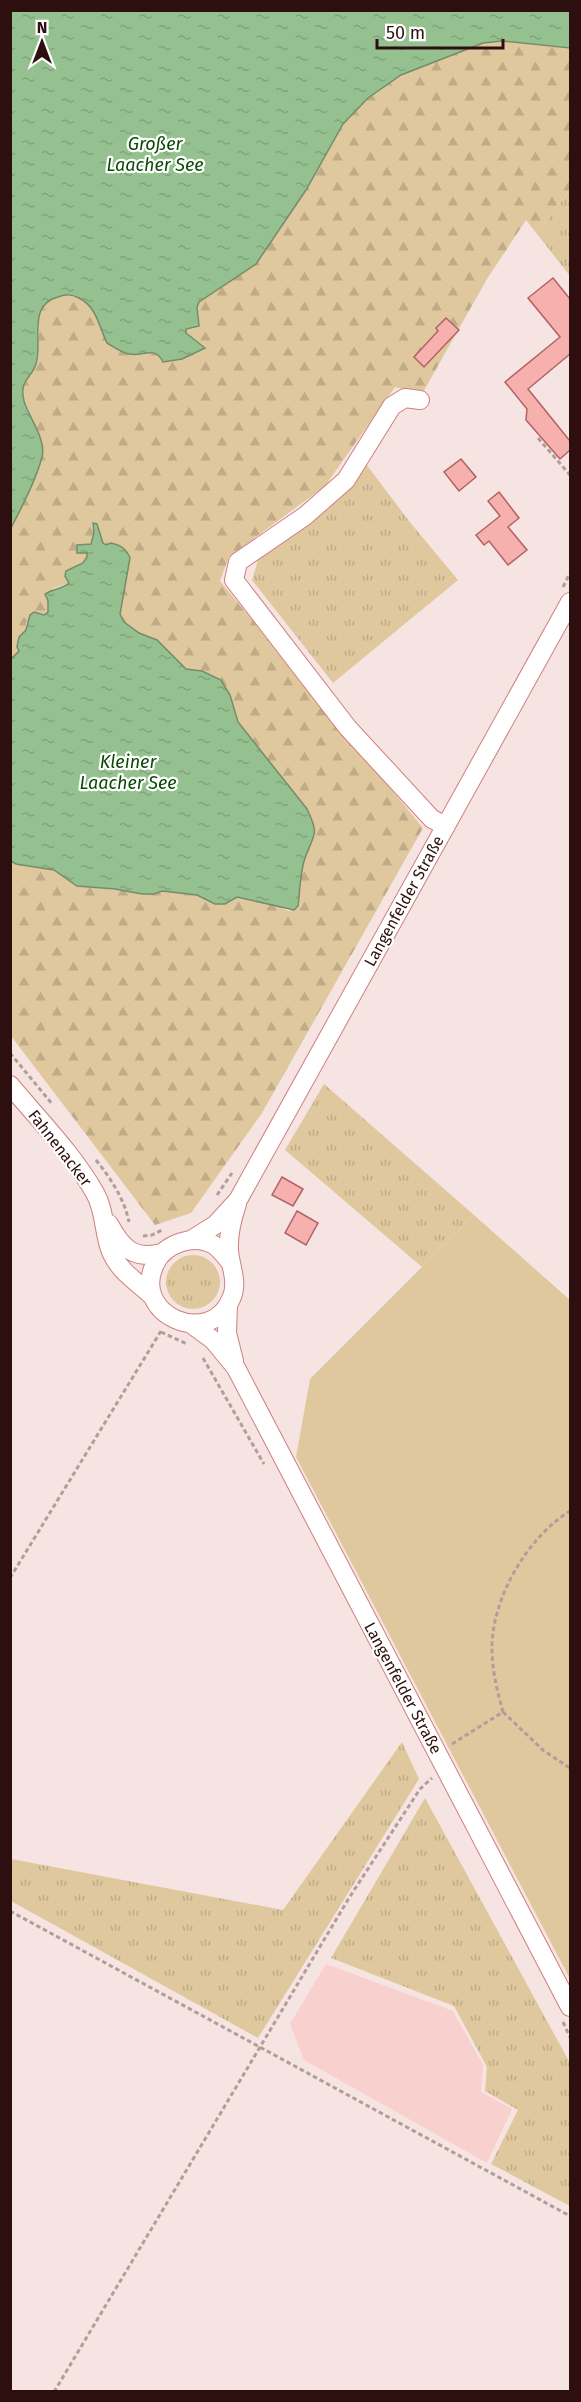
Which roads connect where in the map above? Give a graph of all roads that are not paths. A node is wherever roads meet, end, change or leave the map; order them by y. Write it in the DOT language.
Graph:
graph roads {
  1 [pos="420,400"];
  2 [pos="570,602"];
  3 [pos="439,823"];
  4 [pos="10,1085"];
  5 [pos="238,1200"];
  6 [pos="104,1214"];
  7 [pos="191,1240"];
  8 [pos="162,1253"];
  9 [pos="230,1262"];
  10 [pos="153,1297"];
  11 [pos="228,1306"];
  12 [pos="191,1324"];
  13 [pos="236,1368"];
  14 [pos="565,2012"];
  1 -- 3 [label="street, Langenfelder Straße"];
  2 -- 3 [label="street, Langenfelder Straße"];
  3 -- 5 [label="street, Langenfelder Straße"];
  4 -- 6 [label="street, Fahnenacker"];
  5 -- 7 [label="street, Langenfelder Straße"];
  5 -- 9 [label="street, Langenfelder Straße"];
  6 -- 8 [label="street, Fahnenacker"];
  6 -- 10 [label="street, Fahnenacker"];
  7 -- 8 [label="street, Langenfelder Straße"];
  7 -- 9 [label="street"];
  8 -- 10 [label="street"];
  9 -- 11 [label="street, Langenfelder Straße"];
  10 -- 12 [label="street, Langenfelder Straße"];
  11 -- 12 [label="street"];
  11 -- 13 [label="street, Langenfelder Straße"];
  12 -- 13 [label="street, Langenfelder Straße"];
  13 -- 14 [label="street, Langenfelder Straße"];
}
